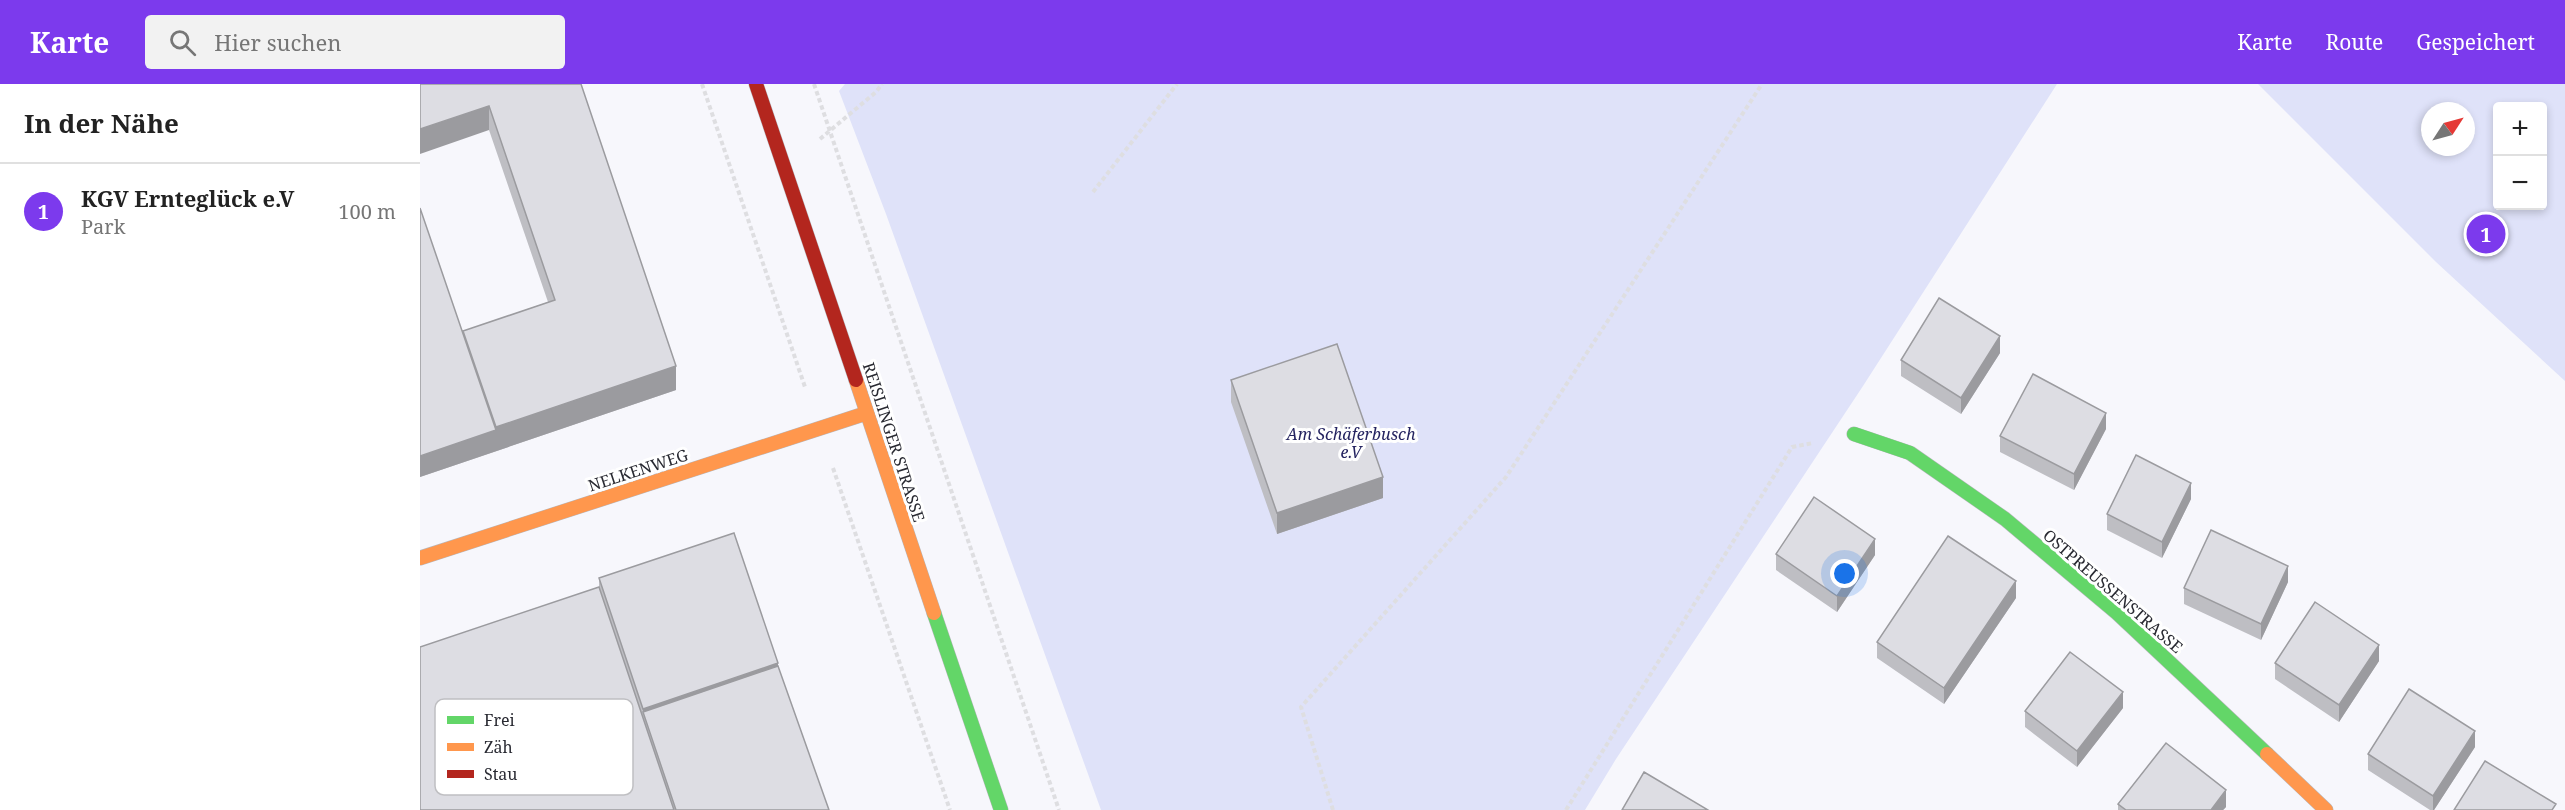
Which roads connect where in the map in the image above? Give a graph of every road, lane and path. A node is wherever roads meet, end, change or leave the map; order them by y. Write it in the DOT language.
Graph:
graph roads {
  1 [pos="756,84"];
  2 [pos="814,84"];
  3 [pos="882,84"];
  4 [pos="1177,84"];
  5 [pos="1762,84"];
  6 [pos="830,131"];
  7 [pos="785,168"];
  8 [pos="1092,192"];
  9 [pos="867,413"];
  10 [pos="1854,434"];
  11 [pos="420,558"];
  12 [pos="1001,810"];
  13 [pos="1059,810"];
  14 [pos="1333,810"];
  15 [pos="1566,810"];
  16 [pos="2326,810"];
  1 -- 7 [label="street, REISLINGER STRASSE"];
  2 -- 6 [label="path"];
  3 -- 6 [label="path"];
  4 -- 8 [label="path"];
  5 -- 14 [label="path"];
  6 -- 7 [label="path"];
  6 -- 13 [label="path"];
  7 -- 9 [label="street, REISLINGER STRASSE"];
  9 -- 11 [label="street, NELKENWEG"];
  9 -- 12 [label="street, REISLINGER STRASSE"];
  10 -- 15 [label="path"];
  10 -- 16 [label="street, OSTPREUSSENSTRASSE"];
}
